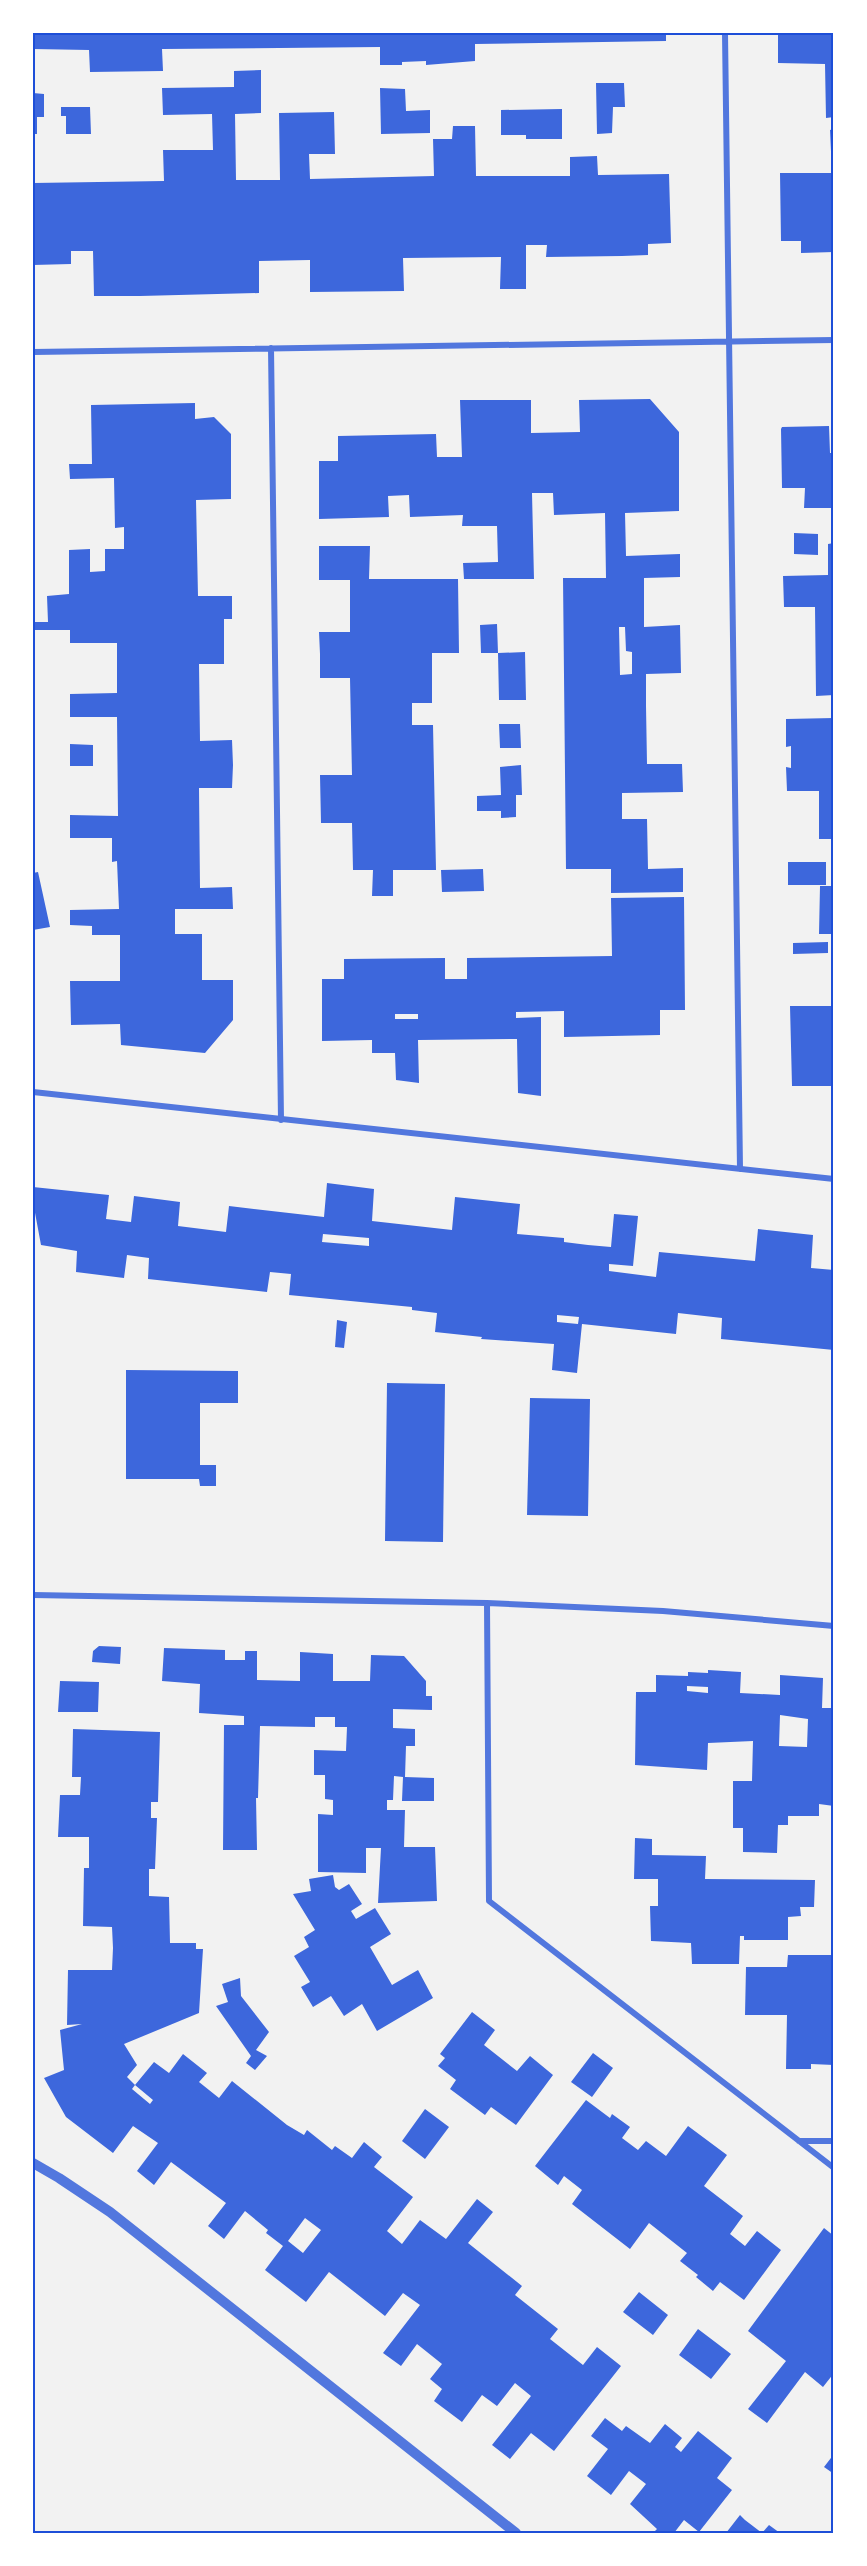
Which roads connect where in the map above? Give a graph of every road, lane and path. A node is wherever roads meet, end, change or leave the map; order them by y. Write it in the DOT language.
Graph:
graph roads {
  1 [pos="725,33"];
  2 [pos="834,340"];
  3 [pos="729,341"];
  4 [pos="271,348"];
  5 [pos="33,352"];
  6 [pos="33,1092"];
  7 [pos="281,1120"];
  8 [pos="740,1169"];
  9 [pos="834,1179"];
  10 [pos="33,1595"];
  11 [pos="487,1603"];
  12 [pos="834,1626"];
  13 [pos="799,2141"];
  14 [pos="834,2141"];
  15 [pos="33,2163"];
  16 [pos="834,2169"];
  17 [pos="516,2533"];
  1 -- 3 [label="street"];
  2 -- 3 [label="street"];
  3 -- 4 [label="street"];
  3 -- 8 [label="street"];
  4 -- 5 [label="street"];
  4 -- 7 [label="street"];
  6 -- 7 [label="street"];
  7 -- 8 [label="street"];
  8 -- 9 [label="street"];
  10 -- 11 [label="street"];
  11 -- 12 [label="street"];
  11 -- 13 [label="street"];
  13 -- 14 [label="street"];
  13 -- 16 [label="street"];
  15 -- 17 [label="street"];
}
